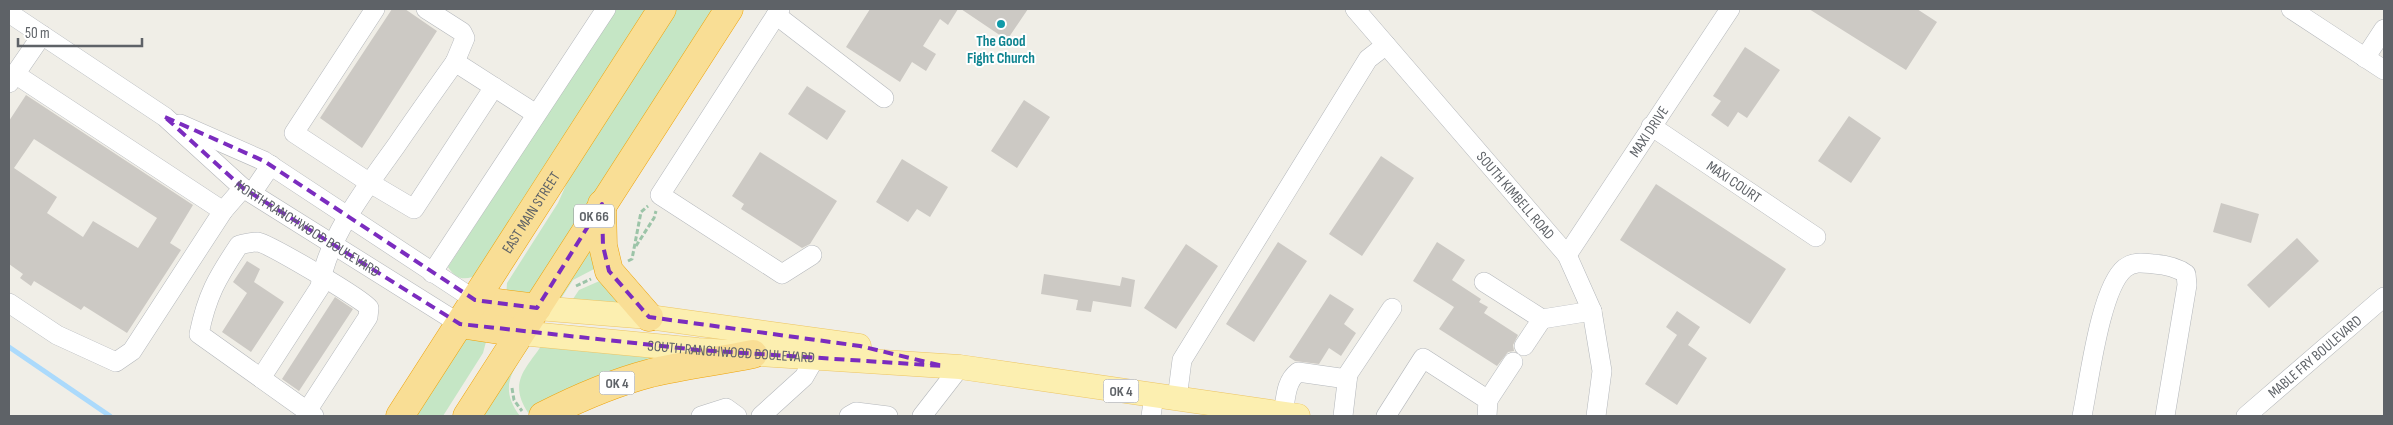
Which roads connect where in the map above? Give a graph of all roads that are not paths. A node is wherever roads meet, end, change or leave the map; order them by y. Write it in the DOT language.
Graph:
graph roads {
  1 [pos="375,9"];
  2 [pos="426,9"];
  3 [pos="606,9"];
  4 [pos="662,9"];
  5 [pos="729,9"];
  6 [pos="1355,9"];
  7 [pos="1730,9"];
  8 [pos="2291,9"];
  9 [pos="778,12"];
  10 [pos="9,13"];
  11 [pos="2384,28"];
  12 [pos="42,35"];
  13 [pos="1386,45"];
  14 [pos="2365,58"];
  15 [pos="455,62"];
  16 [pos="2384,70"];
  17 [pos="12,78"];
  18 [pos="494,87"];
  19 [pos="884,98"];
  20 [pos="536,114"];
  21 [pos="166,117"];
  22 [pos="1651,126"];
  23 [pos="270,165"];
  24 [pos="370,183"];
  25 [pos="247,190"];
  26 [pos="602,204"];
  27 [pos="223,211"];
  28 [pos="349,218"];
  29 [pos="1816,237"];
  30 [pos="334,245"];
  31 [pos="812,255"];
  32 [pos="1567,256"];
  33 [pos="432,272"];
  34 [pos="322,276"];
  35 [pos="1484,282"];
  36 [pos="2384,297"];
  37 [pos="475,300"];
  38 [pos="9,303"];
  39 [pos="537,308"];
  40 [pos="1392,308"];
  41 [pos="1592,311"];
  42 [pos="649,317"];
  43 [pos="1542,319"];
  44 [pos="460,324"];
  45 [pos="520,333"];
  46 [pos="1524,346"];
  47 [pos="753,354"];
  48 [pos="815,358"];
  49 [pos="1513,362"];
  50 [pos="952,366"];
  51 [pos="261,378"];
  52 [pos="1348,379"];
  53 [pos="1160,404"];
  54 [pos="1487,408"];
  55 [pos="1216,411"];
  56 [pos="731,412"];
  57 [pos="310,414"];
  58 [pos="1276,414"];
  59 [pos="400,416"];
  60 [pos="467,416"];
  61 [pos="543,416"];
  62 [pos="701,416"];
  63 [pos="761,416"];
  64 [pos="849,416"];
  65 [pos="888,416"];
  66 [pos="922,416"];
  67 [pos="1343,416"];
  68 [pos="1386,416"];
  69 [pos="1596,416"];
  70 [pos="2082,416"];
  71 [pos="2164,416"];
  72 [pos="2246,416"];
  1 -- 24 [label="street"];
  2 -- 15 [label="street"];
  3 -- 20 [label="street"];
  4 -- 37 [label="highway, EAST MAIN STREET"];
  5 -- 26 [label="highway, OK 66"];
  6 -- 13 [label="street, SOUTH KIMBELL ROAD"];
  7 -- 22 [label="street, MAXI DRIVE"];
  8 -- 14 [label="street"];
  9 -- 19 [label="street"];
  9 -- 31 [label="street"];
  10 -- 12 [label="street, NORTH RANCHWOOD BOULEVARD"];
  11 -- 14 [label="street"];
  12 -- 17 [label="street"];
  12 -- 21 [label="street, NORTH RANCHWOOD BOULEVARD"];
  13 -- 32 [label="street, SOUTH KIMBELL ROAD"];
  13 -- 53 [label="street"];
  14 -- 16 [label="street"];
  15 -- 18 [label="street"];
  15 -- 24 [label="street"];
  17 -- 27 [label="street"];
  18 -- 20 [label="street"];
  18 -- 24 [label="street"];
  20 -- 33 [label="street"];
  21 -- 23 [label="street, NORTH RANCHWOOD BOULEVARD"];
  21 -- 25 [label="street, NORTH RANCHWOOD BOULEVARD"];
  22 -- 29 [label="street, MAXI COURT"];
  22 -- 32 [label="street, MAXI DRIVE"];
  23 -- 25 [label="street"];
  23 -- 28 [label="street, NORTH RANCHWOOD BOULEVARD"];
  24 -- 28 [label="street"];
  25 -- 27 [label="street"];
  25 -- 30 [label="street, NORTH RANCHWOOD BOULEVARD"];
  26 -- 39 [label="highway, OK 66"];
  26 -- 42 [label="highway"];
  27 -- 38 [label="street"];
  28 -- 30 [label="street"];
  28 -- 33 [label="street, NORTH RANCHWOOD BOULEVARD"];
  30 -- 34 [label="street"];
  30 -- 44 [label="street, NORTH RANCHWOOD BOULEVARD"];
  32 -- 41 [label="street, SOUTH KIMBELL ROAD"];
  33 -- 37 [label="street, NORTH RANCHWOOD BOULEVARD"];
  34 -- 51 [label="street"];
  34 -- 51 [label="street"];
  34 -- 57 [label="street"];
  35 -- 43 [label="street"];
  36 -- 72 [label="street, MABLE FRY BOULEVARD"];
  37 -- 39 [label="highway, OK 4"];
  37 -- 44 [label="highway, EAST MAIN STREET"];
  39 -- 42 [label="main road, SOUTH RANCHWOOD BOULEVARD / OK 4"];
  39 -- 45 [label="highway, OK 66"];
  40 -- 52 [label="street"];
  41 -- 43 [label="street"];
  41 -- 69 [label="street, SOUTH KIMBELL ROAD"];
  42 -- 50 [label="main road, SOUTH RANCHWOOD BOULEVARD / OK 4"];
  43 -- 46 [label="street"];
  44 -- 45 [label="highway"];
  44 -- 59 [label="highway, EAST MAIN STREET"];
  45 -- 47 [label="main road, SOUTH RANCHWOOD BOULEVARD"];
  45 -- 60 [label="highway, OK 66"];
  47 -- 48 [label="main road, SOUTH RANCHWOOD BOULEVARD / OK 4"];
  47 -- 61 [label="highway, OK 4"];
  48 -- 50 [label="main road, SOUTH RANCHWOOD BOULEVARD / OK 4"];
  48 -- 63 [label="street"];
  49 -- 54 [label="street"];
  50 -- 53 [label="main road, SOUTH RANCHWOOD BOULEVARD / OK 4"];
  50 -- 66 [label="street"];
  51 -- 57 [label="street"];
  52 -- 58 [label="street"];
  52 -- 67 [label="street"];
  53 -- 55 [label="main road, SOUTH RANCHWOOD BOULEVARD / OK 4"];
  54 -- 68 [label="street"];
  55 -- 58 [label="main road, SOUTH RANCHWOOD BOULEVARD / OK 4"];
  56 -- 62 [label="street"];
  64 -- 65 [label="street"];
  70 -- 71 [label="street"];
}
